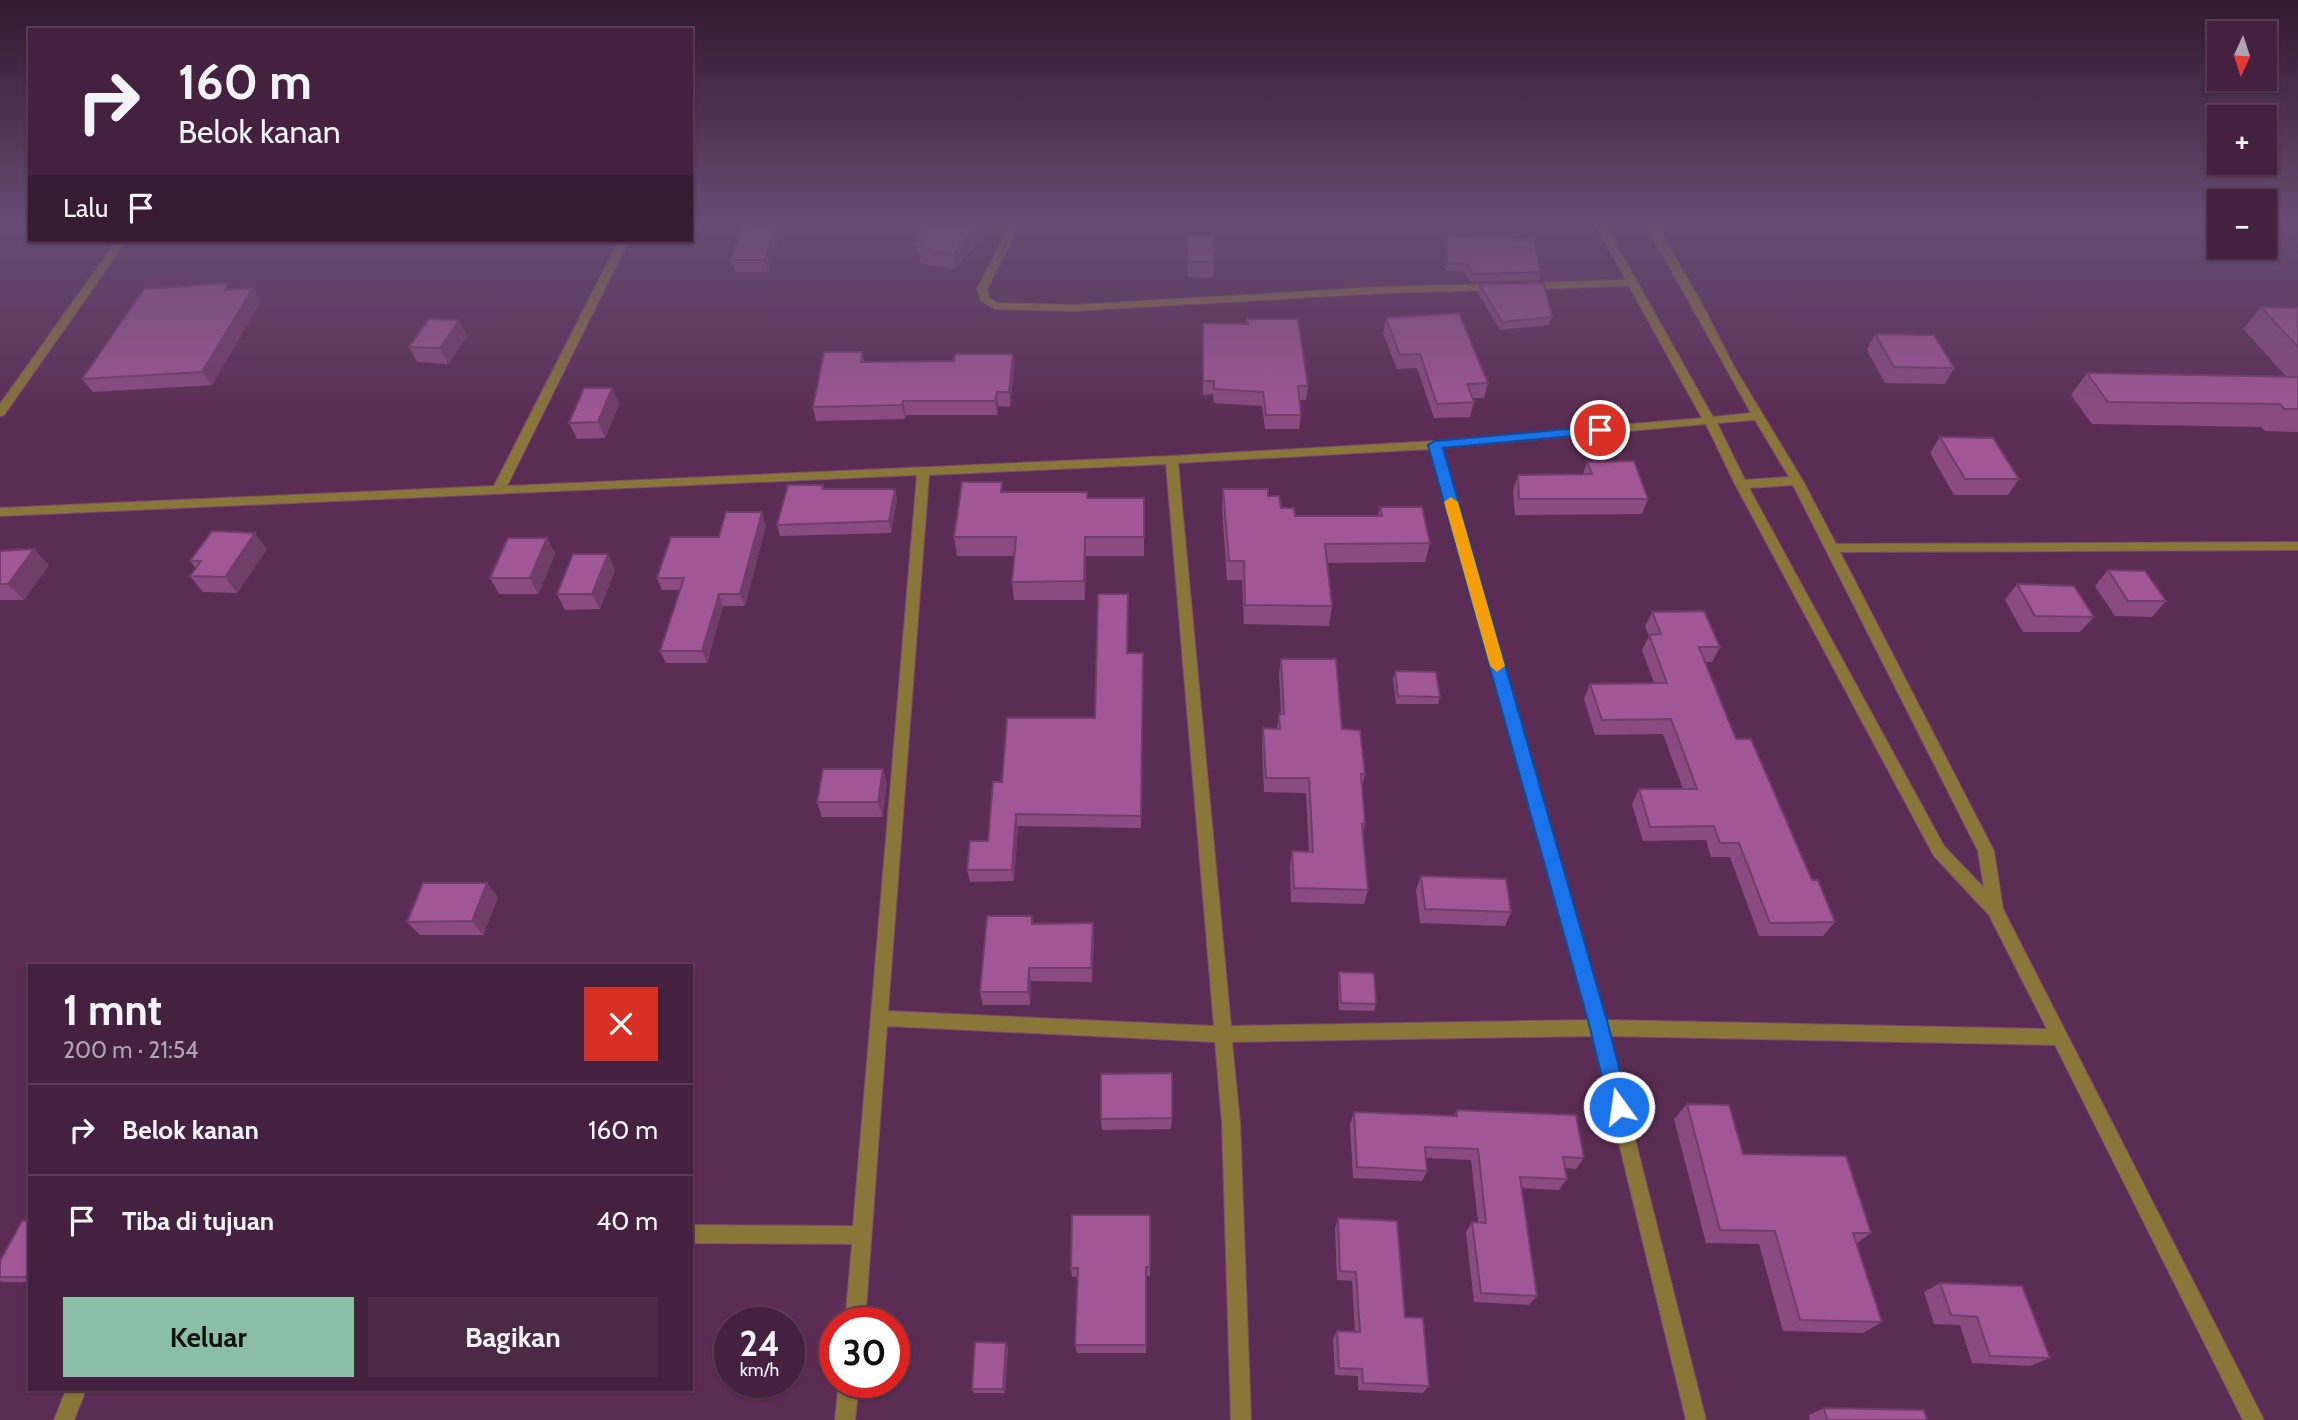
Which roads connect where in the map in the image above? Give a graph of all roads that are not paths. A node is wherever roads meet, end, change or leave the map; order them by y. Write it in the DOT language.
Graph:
graph roads {
  1 [pos="87,289"];
  2 [pos="599,289"];
  3 [pos="982,289"];
  4 [pos="1408,289"];
  5 [pos="1637,289"];
  6 [pos="1689,289"];
  7 [pos="0,412"];
  8 [pos="1760,416"];
  9 [pos="1710,421"];
  10 [pos="1435,445"];
  11 [pos="1172,460"];
  12 [pos="923,471"];
  13 [pos="1797,481"];
  14 [pos="1741,484"];
  15 [pos="499,489"];
  16 [pos="0,512"];
  17 [pos="2298,546"];
  18 [pos="1832,548"];
  19 [pos="1995,910"];
  20 [pos="880,1018"];
  21 [pos="1599,1028"];
  22 [pos="1221,1034"];
  23 [pos="2059,1037"];
  24 [pos="693,1234"];
  25 [pos="863,1235"];
  26 [pos="856,1307"];
  27 [pos="76,1391"];
  28 [pos="847,1398"];
  29 [pos="64,1420"];
  30 [pos="845,1420"];
  31 [pos="1241,1420"];
  32 [pos="1696,1420"];
  33 [pos="2255,1420"];
  1 -- 7 [label="street"];
  2 -- 15 [label="street"];
  3 -- 4 [label="street"];
  5 -- 9 [label="street"];
  6 -- 8 [label="street"];
  8 -- 9 [label="street"];
  8 -- 13 [label="street"];
  9 -- 10 [label="street"];
  9 -- 14 [label="street"];
  10 -- 11 [label="street"];
  10 -- 21 [label="street"];
  11 -- 12 [label="street"];
  11 -- 22 [label="street"];
  12 -- 15 [label="street"];
  12 -- 20 [label="street"];
  13 -- 14 [label="street"];
  13 -- 18 [label="street"];
  14 -- 19 [label="street"];
  15 -- 16 [label="street"];
  17 -- 18 [label="street"];
  18 -- 19 [label="street"];
  19 -- 23 [label="street"];
  20 -- 22 [label="street"];
  20 -- 25 [label="street"];
  21 -- 22 [label="street"];
  21 -- 23 [label="street"];
  21 -- 32 [label="street"];
  22 -- 31 [label="street"];
  23 -- 33 [label="street"];
  24 -- 25 [label="street"];
  25 -- 26 [label="street"];
  27 -- 29 [label="street"];
  28 -- 30 [label="street"];
}
